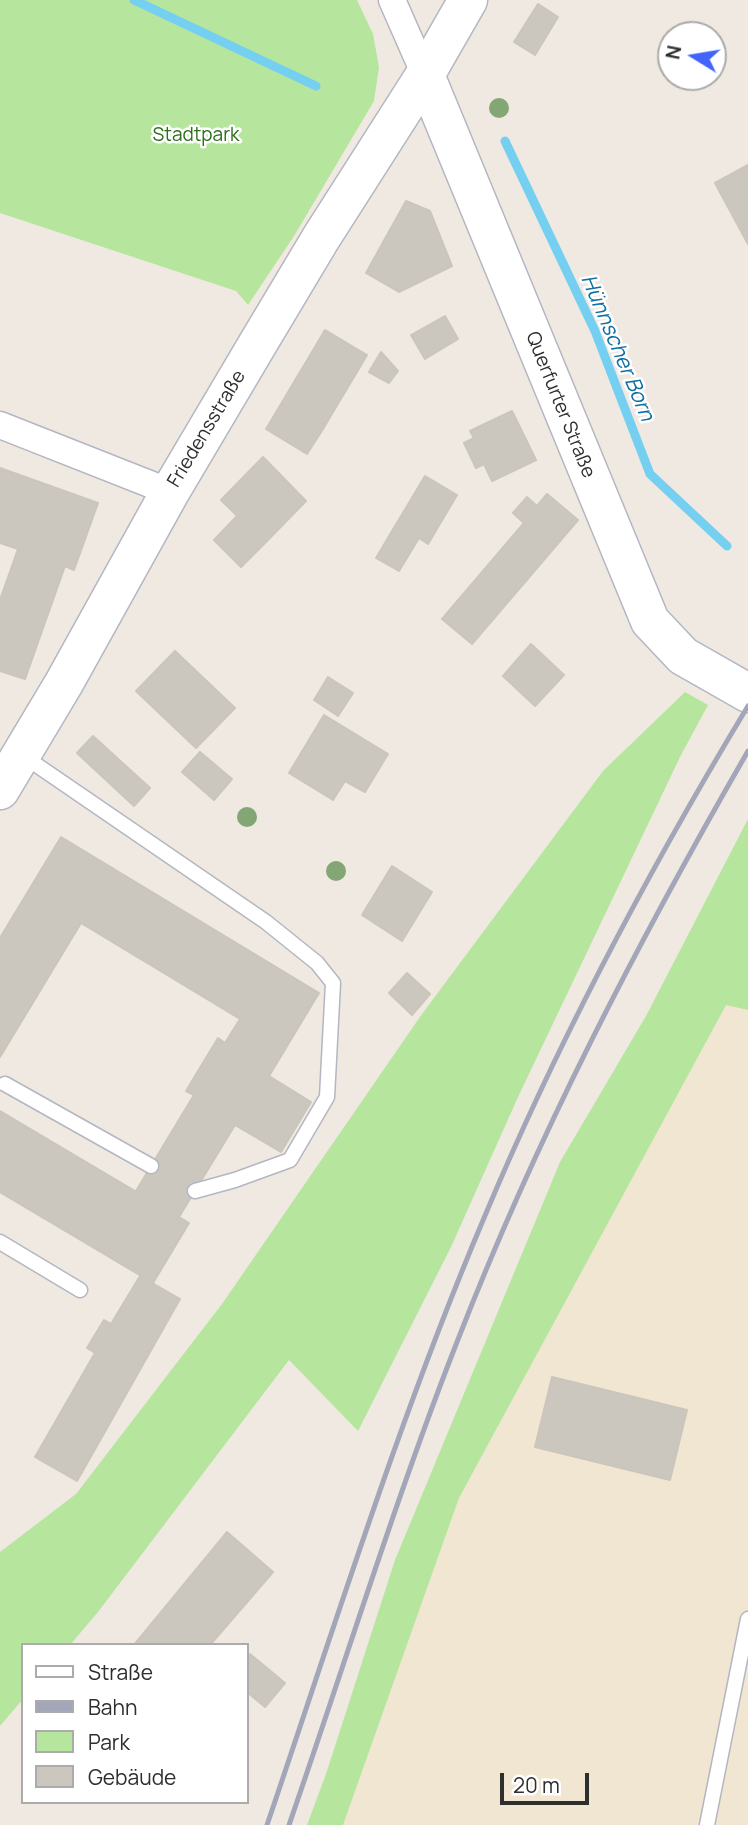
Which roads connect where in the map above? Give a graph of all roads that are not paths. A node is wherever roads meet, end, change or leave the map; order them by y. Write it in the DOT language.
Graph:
graph roads {
  1 [pos="392,0"];
  2 [pos="468,0"];
  3 [pos="425,75"];
  4 [pos="0,425"];
  5 [pos="170,492"];
  6 [pos="748,693"];
  7 [pos="21,754"];
  8 [pos="0,790"];
  9 [pos="5,1084"];
  10 [pos="151,1166"];
  11 [pos="195,1191"];
  12 [pos="0,1242"];
  13 [pos="80,1290"];
  14 [pos="748,1619"];
  15 [pos="707,1825"];
  1 -- 3 [label="street"];
  2 -- 3 [label="main road, Friedensstraße"];
  3 -- 5 [label="main road, Friedensstraße"];
  3 -- 6 [label="main road, Querfurter Straße"];
  4 -- 5 [label="street"];
  5 -- 7 [label="main road, Friedensstraße"];
  7 -- 8 [label="main road, Friedensstraße"];
  7 -- 11 [label="lane"];
  9 -- 10 [label="lane"];
  12 -- 13 [label="lane"];
  14 -- 15 [label="lane"];
}
